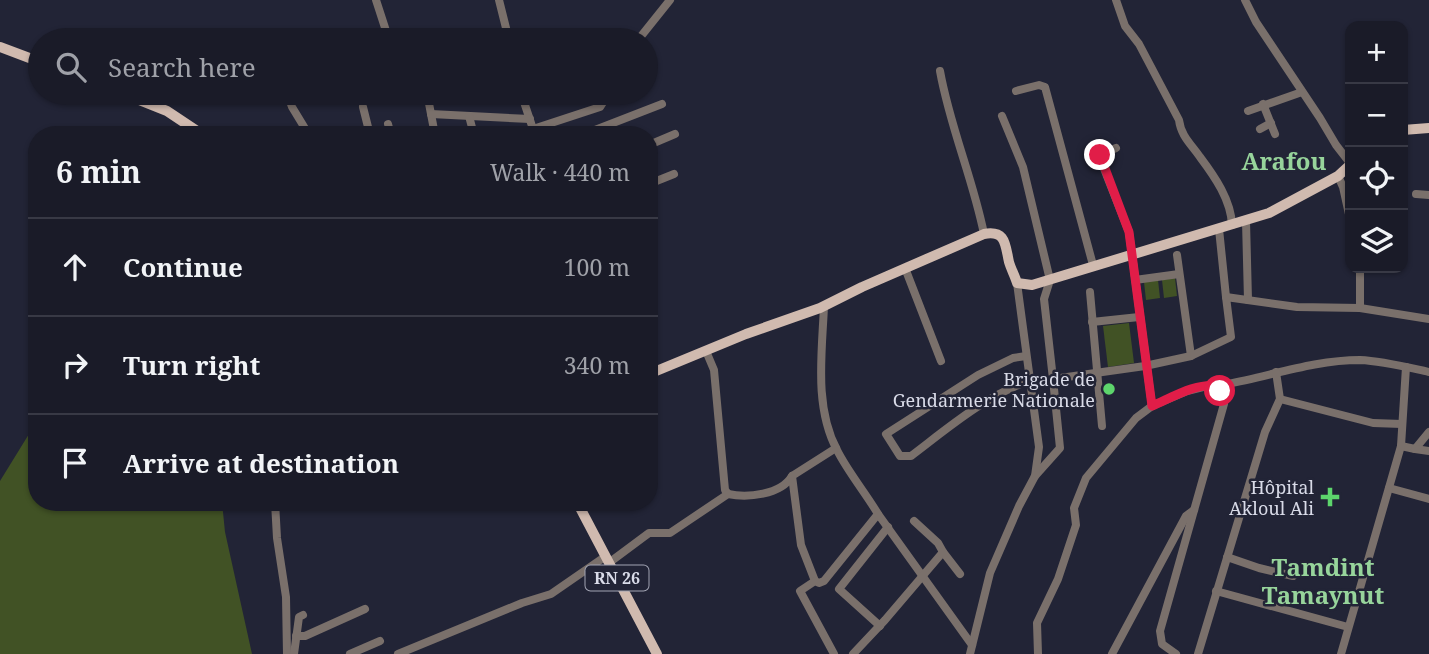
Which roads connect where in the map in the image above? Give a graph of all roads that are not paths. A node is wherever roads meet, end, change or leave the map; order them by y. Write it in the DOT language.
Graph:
graph roads {
  1 [pos="376,0"];
  2 [pos="499,0"];
  3 [pos="670,0"];
  4 [pos="1116,0"];
  5 [pos="1245,0"];
  6 [pos="384,28"];
  7 [pos="506,28"];
  8 [pos="648,28"];
  9 [pos="0,47"];
  10 [pos="28,58"];
  11 [pos="940,71"];
  12 [pos="1016,91"];
  13 [pos="1301,92"];
  14 [pos="662,104"];
  15 [pos="1263,104"];
  16 [pos="152,105"];
  17 [pos="291,105"];
  18 [pos="429,105"];
  19 [pos="525,105"];
  20 [pos="601,105"];
  21 [pos="363,107"];
  22 [pos="1248,111"];
  23 [pos="431,114"];
  24 [pos="469,116"];
  25 [pos="1002,116"];
  26 [pos="530,119"];
  27 [pos="1271,123"];
  28 [pos="190,126"];
  29 [pos="304,126"];
  30 [pos="368,126"];
  31 [pos="433,126"];
  32 [pos="472,126"];
  33 [pos="532,126"];
  34 [pos="550,126"];
  35 [pos="605,126"];
  36 [pos="1429,128"];
  37 [pos="1260,129"];
  38 [pos="1408,130"];
  39 [pos="675,134"];
  40 [pos="1275,134"];
  41 [pos="658,141"];
  42 [pos="1116,148"];
  43 [pos="1345,157"];
  44 [pos="1345,169"];
  45 [pos="674,173"];
  46 [pos="1338,176"];
  47 [pos="658,180"];
  48 [pos="1416,194"];
  49 [pos="1429,195"];
  50 [pos="1348,210"];
  51 [pos="1246,221"];
  52 [pos="1232,225"];
  53 [pos="1219,229"];
  54 [pos="984,234"];
  55 [pos="1132,255"];
  56 [pos="1177,255"];
  57 [pos="1093,265"];
  58 [pos="905,268"];
  59 [pos="1360,273"];
  60 [pos="1179,274"];
  61 [pos="1050,280"];
  62 [pos="1135,280"];
  63 [pos="1017,283"];
  64 [pos="1032,285"];
  65 [pos="1090,292"];
  66 [pos="1226,297"];
  67 [pos="1044,299"];
  68 [pos="1248,300"];
  69 [pos="824,306"];
  70 [pos="1360,308"];
  71 [pos="1139,317"];
  72 [pos="1429,319"];
  73 [pos="1092,321"];
  74 [pos="706,351"];
  75 [pos="1026,356"];
  76 [pos="1191,356"];
  77 [pos="941,361"];
  78 [pos="1146,366"];
  79 [pos="1406,367"];
  80 [pos="658,370"];
  81 [pos="1276,372"];
  82 [pos="1429,372"];
  83 [pos="1097,374"];
  84 [pos="1053,379"];
  85 [pos="1029,381"];
  86 [pos="1223,387"];
  87 [pos="1280,399"];
  88 [pos="1152,406"];
  89 [pos="1402,424"];
  90 [pos="1102,426"];
  91 [pos="1429,432"];
  92 [pos="1401,446"];
  93 [pos="836,448"];
  94 [pos="1415,449"];
  95 [pos="1429,451"];
  96 [pos="792,476"];
  97 [pos="1035,476"];
  98 [pos="1389,488"];
  99 [pos="728,494"];
  100 [pos="1429,499"];
  101 [pos="1194,510"];
  102 [pos="276,511"];
  103 [pos="582,511"];
  104 [pos="878,514"];
  105 [pos="914,521"];
  106 [pos="888,527"];
  107 [pos="943,552"];
  108 [pos="1227,557"];
  109 [pos="608,559"];
  110 [pos="922,574"];
  111 [pos="960,574"];
  112 [pos="1293,576"];
  113 [pos="815,581"];
  114 [pos="1216,591"];
  115 [pos="365,609"];
  116 [pos="303,615"];
  117 [pos="880,626"];
  118 [pos="1348,627"];
  119 [pos="296,636"];
  120 [pos="380,641"];
  121 [pos="971,650"];
  122 [pos="1161,651"];
  123 [pos="287,654"];
  124 [pos="294,654"];
  125 [pos="350,654"];
  126 [pos="398,654"];
  127 [pos="657,654"];
  128 [pos="834,654"];
  129 [pos="853,654"];
  130 [pos="1038,654"];
  131 [pos="1112,654"];
  132 [pos="1176,654"];
  133 [pos="1198,654"];
  134 [pos="1341,654"];
  1 -- 6 [label="street"];
  2 -- 7 [label="street"];
  3 -- 8 [label="street"];
  4 -- 52 [label="street"];
  5 -- 13 [label="street"];
  9 -- 10 [label="main road"];
  11 -- 54 [label="street"];
  12 -- 57 [label="street"];
  13 -- 15 [label="street"];
  13 -- 43 [label="street"];
  14 -- 35 [label="street"];
  15 -- 22 [label="street"];
  15 -- 27 [label="street"];
  16 -- 28 [label="main road"];
  17 -- 29 [label="street"];
  18 -- 23 [label="street"];
  19 -- 26 [label="street"];
  20 -- 34 [label="street"];
  21 -- 30 [label="street"];
  23 -- 24 [label="street"];
  23 -- 31 [label="street"];
  24 -- 26 [label="street"];
  24 -- 32 [label="street"];
  25 -- 61 [label="street"];
  26 -- 33 [label="street"];
  27 -- 37 [label="street"];
  27 -- 40 [label="street"];
  36 -- 38 [label="main road"];
  39 -- 41 [label="street"];
  42 -- 55 [label="street"];
  44 -- 46 [label="main road"];
  45 -- 47 [label="street"];
  46 -- 50 [label="street"];
  46 -- 51 [label="main road"];
  48 -- 49 [label="street"];
  51 -- 52 [label="main road"];
  51 -- 68 [label="street"];
  52 -- 53 [label="main road"];
  53 -- 55 [label="main road"];
  53 -- 66 [label="street"];
  54 -- 58 [label="main road"];
  54 -- 63 [label="main road"];
  55 -- 57 [label="main road"];
  55 -- 62 [label="street"];
  56 -- 60 [label="street"];
  57 -- 61 [label="main road"];
  58 -- 69 [label="main road"];
  58 -- 77 [label="street"];
  59 -- 70 [label="street"];
  60 -- 62 [label="street"];
  60 -- 76 [label="street"];
  61 -- 64 [label="main road"];
  61 -- 67 [label="street"];
  62 -- 71 [label="street"];
  63 -- 64 [label="main road"];
  63 -- 75 [label="street"];
  64 -- 67 [label="street"];
  65 -- 73 [label="street"];
  66 -- 68 [label="street"];
  66 -- 76 [label="street"];
  67 -- 84 [label="street"];
  68 -- 70 [label="street"];
  69 -- 74 [label="main road"];
  69 -- 93 [label="street"];
  70 -- 72 [label="street"];
  71 -- 73 [label="street"];
  71 -- 78 [label="street"];
  73 -- 83 [label="street"];
  74 -- 80 [label="main road"];
  74 -- 99 [label="street"];
  75 -- 85 [label="street"];
  75 -- 85 [label="street"];
  76 -- 78 [label="street"];
  78 -- 83 [label="street"];
  78 -- 88 [label="street"];
  79 -- 81 [label="street"];
  79 -- 82 [label="street"];
  79 -- 89 [label="street"];
  81 -- 86 [label="street"];
  81 -- 87 [label="street"];
  83 -- 84 [label="street"];
  83 -- 90 [label="street"];
  84 -- 97 [label="street"];
  85 -- 97 [label="street"];
  86 -- 88 [label="street"];
  86 -- 101 [label="street"];
  87 -- 89 [label="street"];
  87 -- 108 [label="street"];
  88 -- 130 [label="street"];
  89 -- 92 [label="street"];
  91 -- 94 [label="street"];
  92 -- 94 [label="street"];
  92 -- 98 [label="street"];
  93 -- 96 [label="street"];
  93 -- 104 [label="street"];
  94 -- 95 [label="street"];
  96 -- 99 [label="street"];
  96 -- 113 [label="street"];
  97 -- 121 [label="street"];
  98 -- 100 [label="street"];
  98 -- 118 [label="street"];
  99 -- 109 [label="street"];
  101 -- 122 [label="street"];
  101 -- 131 [label="street"];
  102 -- 123 [label="street"];
  103 -- 109 [label="main road, RN 26"];
  104 -- 106 [label="street"];
  104 -- 113 [label="street"];
  105 -- 107 [label="street"];
  106 -- 110 [label="street"];
  106 -- 117 [label="street"];
  107 -- 110 [label="street"];
  107 -- 111 [label="street"];
  108 -- 112 [label="street"];
  108 -- 114 [label="street"];
  109 -- 126 [label="street"];
  109 -- 127 [label="main road, RN 26"];
  110 -- 117 [label="street"];
  110 -- 121 [label="street"];
  113 -- 128 [label="street"];
  114 -- 118 [label="street"];
  114 -- 133 [label="street"];
  115 -- 119 [label="street"];
  116 -- 119 [label="street"];
  117 -- 129 [label="street"];
  118 -- 134 [label="street"];
  119 -- 124 [label="street"];
  120 -- 125 [label="street"];
  122 -- 132 [label="street"];
}
